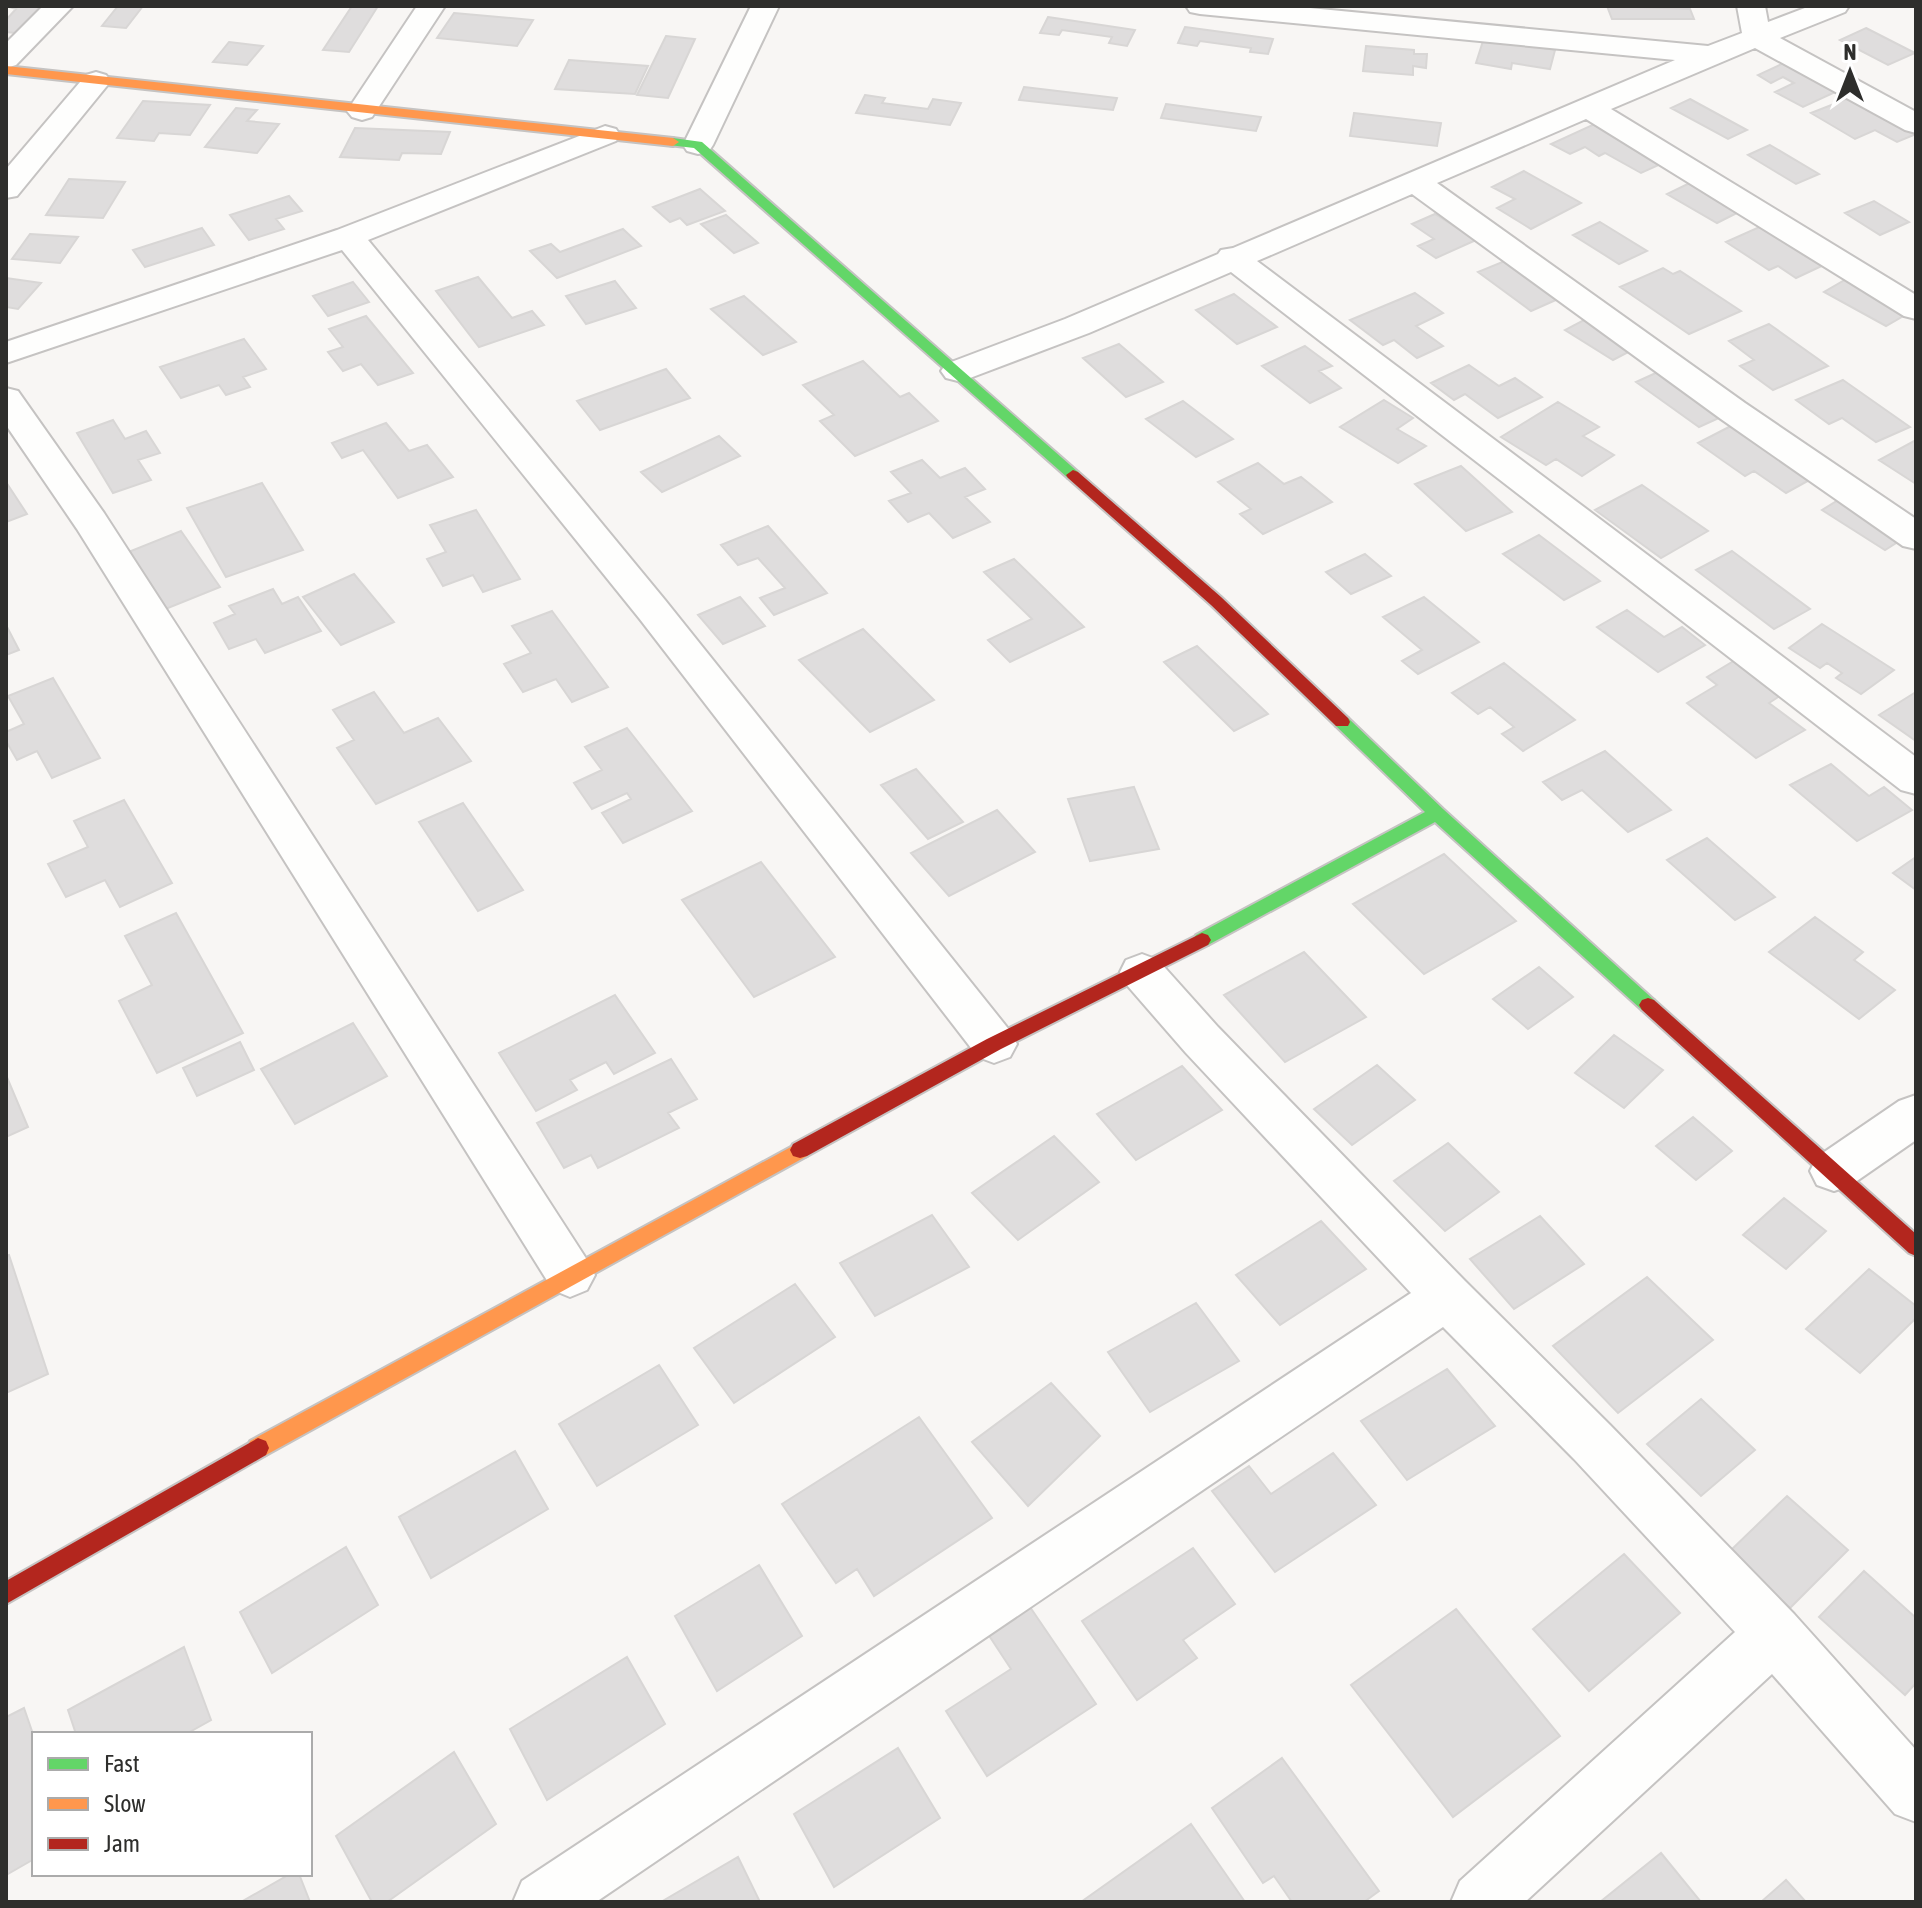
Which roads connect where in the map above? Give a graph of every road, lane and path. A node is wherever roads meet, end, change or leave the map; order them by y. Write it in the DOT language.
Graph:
graph roads {
  1 [pos="59,6"];
  2 [pos="431,6"];
  3 [pos="765,6"];
  4 [pos="1200,6"];
  5 [pos="1751,6"];
  6 [pos="1835,6"];
  7 [pos="1757,37"];
  8 [pos="1711,55"];
  9 [pos="6,59"];
  10 [pos="6,70"];
  11 [pos="96,81"];
  12 [pos="1587,107"];
  13 [pos="362,111"];
  14 [pos="1916,124"];
  15 [pos="605,135"];
  16 [pos="698,145"];
  17 [pos="1415,182"];
  18 [pos="6,189"];
  19 [pos="348,237"];
  20 [pos="1232,257"];
  21 [pos="1916,309"];
  22 [pos="6,353"];
  23 [pos="958,371"];
  24 [pos="6,399"];
  25 [pos="1916,537"];
  26 [pos="1916,779"];
  27 [pos="1437,813"];
  28 [pos="1142,972"];
  29 [pos="994,1044"];
  30 [pos="1916,1115"];
  31 [pos="1834,1171"];
  32 [pos="1916,1247"];
  33 [pos="570,1275"];
  34 [pos="1447,1297"];
  35 [pos="6,1593"];
  36 [pos="1774,1634"];
  37 [pos="1916,1793"];
  38 [pos="543,1902"];
  39 [pos="1481,1902"];
  1 -- 9 [label="street"];
  2 -- 13 [label="street"];
  3 -- 16 [label="street"];
  4 -- 8 [label="street"];
  5 -- 7 [label="street"];
  6 -- 7 [label="street"];
  7 -- 8 [label="street"];
  7 -- 14 [label="street"];
  8 -- 12 [label="street"];
  10 -- 11 [label="street"];
  11 -- 13 [label="street"];
  11 -- 18 [label="street"];
  12 -- 17 [label="street"];
  12 -- 21 [label="street"];
  13 -- 15 [label="street"];
  15 -- 16 [label="street"];
  15 -- 19 [label="street"];
  16 -- 23 [label="street"];
  17 -- 20 [label="street"];
  17 -- 25 [label="street"];
  19 -- 22 [label="street"];
  19 -- 29 [label="street"];
  20 -- 23 [label="street"];
  20 -- 26 [label="street"];
  23 -- 27 [label="street"];
  24 -- 33 [label="street"];
  27 -- 28 [label="street"];
  27 -- 31 [label="street"];
  28 -- 29 [label="street"];
  28 -- 34 [label="street"];
  29 -- 33 [label="street"];
  30 -- 31 [label="street"];
  31 -- 32 [label="street"];
  33 -- 35 [label="street"];
  34 -- 36 [label="street"];
  34 -- 38 [label="street"];
  36 -- 37 [label="street"];
  36 -- 39 [label="street"];
}
